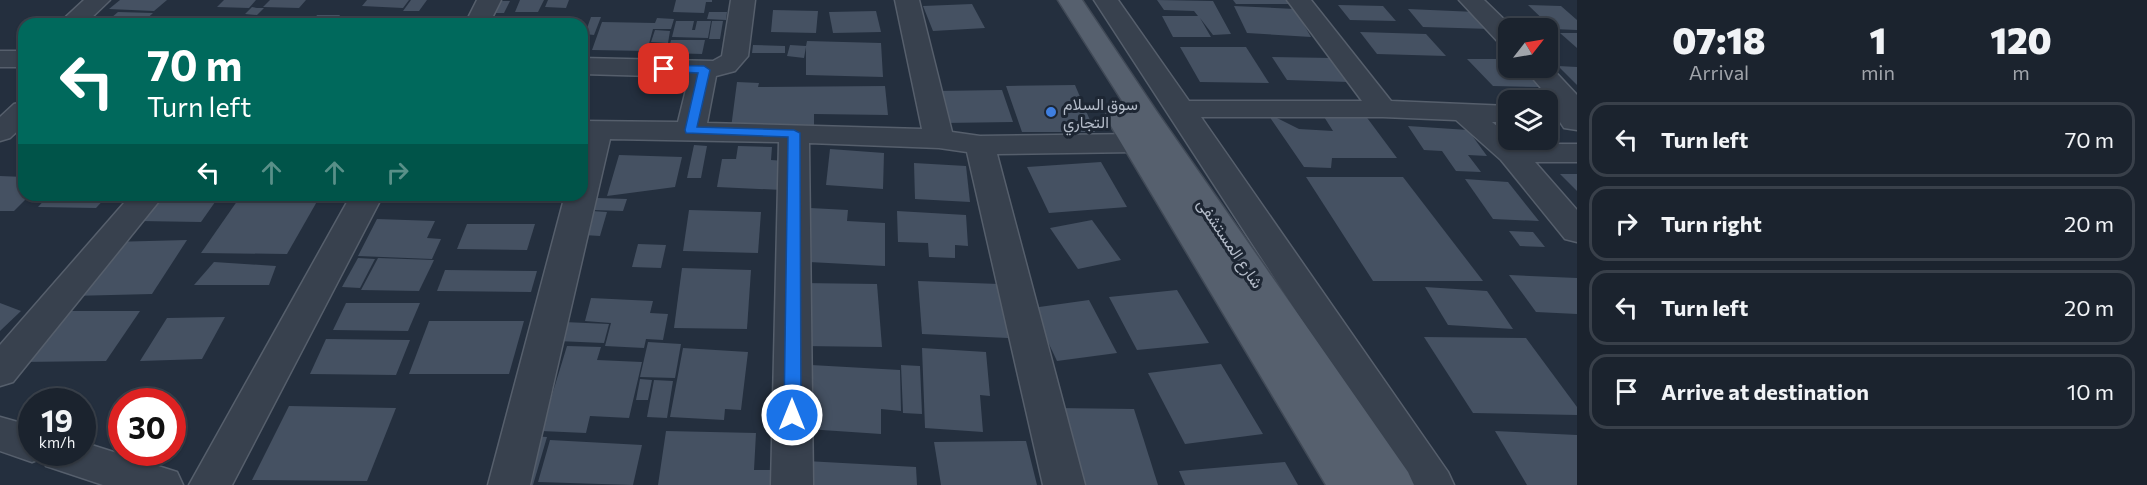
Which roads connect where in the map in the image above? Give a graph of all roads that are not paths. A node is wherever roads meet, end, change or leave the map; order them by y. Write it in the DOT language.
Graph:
graph roads {
  1 [pos="98,0"];
  2 [pos="489,0"];
  3 [pos="743,0"];
  4 [pos="907,0"];
  5 [pos="1047,0"];
  6 [pos="1070,0"];
  7 [pos="1106,0"];
  8 [pos="1299,0"];
  9 [pos="1471,0"];
  10 [pos="77,18"];
  11 [pos="480,18"];
  12 [pos="1498,28"];
  13 [pos="0,59"];
  14 [pos="18,59"];
  15 [pos="588,66"];
  16 [pos="704,70"];
  17 [pos="1546,78"];
  18 [pos="1181,109"];
  19 [pos="1383,109"];
  20 [pos="1463,112"];
  21 [pos="1498,114"];
  22 [pos="18,116"];
  23 [pos="1566,121"];
  24 [pos="590,130"];
  25 [pos="691,130"];
  26 [pos="0,132"];
  27 [pos="794,133"];
  28 [pos="939,139"];
  29 [pos="1136,143"];
  30 [pos="980,145"];
  31 [pos="588,146"];
  32 [pos="1511,153"];
  33 [pos="1577,153"];
  34 [pos="143,201"];
  35 [pos="364,201"];
  36 [pos="580,201"];
  37 [pos="1577,231"];
  38 [pos="0,371"];
  39 [pos="0,434"];
  40 [pos="18,440"];
  41 [pos="96,464"];
  42 [pos="162,485"];
  43 [pos="210,485"];
  44 [pos="509,485"];
  45 [pos="792,485"];
  46 [pos="1064,485"];
  47 [pos="1349,485"];
  48 [pos="1393,485"];
  49 [pos="1433,485"];
  1 -- 10 [label="street"];
  2 -- 11 [label="street"];
  3 -- 16 [label="street"];
  4 -- 28 [label="street"];
  5 -- 29 [label="main road, شارع المستشفى"];
  6 -- 48 [label="main road, شارع المستشفى"];
  7 -- 18 [label="street"];
  8 -- 19 [label="street"];
  9 -- 12 [label="street"];
  13 -- 14 [label="street"];
  15 -- 16 [label="street"];
  16 -- 25 [label="street"];
  17 -- 23 [label="street"];
  18 -- 19 [label="street"];
  18 -- 49 [label="street"];
  19 -- 20 [label="street"];
  20 -- 21 [label="street"];
  20 -- 32 [label="street"];
  22 -- 26 [label="street"];
  24 -- 25 [label="street"];
  24 -- 31 [label="street"];
  25 -- 27 [label="street"];
  27 -- 28 [label="street"];
  27 -- 45 [label="street"];
  28 -- 30 [label="street"];
  29 -- 30 [label="street"];
  29 -- 47 [label="main road, شارع المستشفى"];
  30 -- 46 [label="street"];
  32 -- 33 [label="street"];
  32 -- 37 [label="street"];
  34 -- 38 [label="street"];
  35 -- 43 [label="street"];
  36 -- 44 [label="street"];
  39 -- 40 [label="street"];
  41 -- 42 [label="street"];
}
